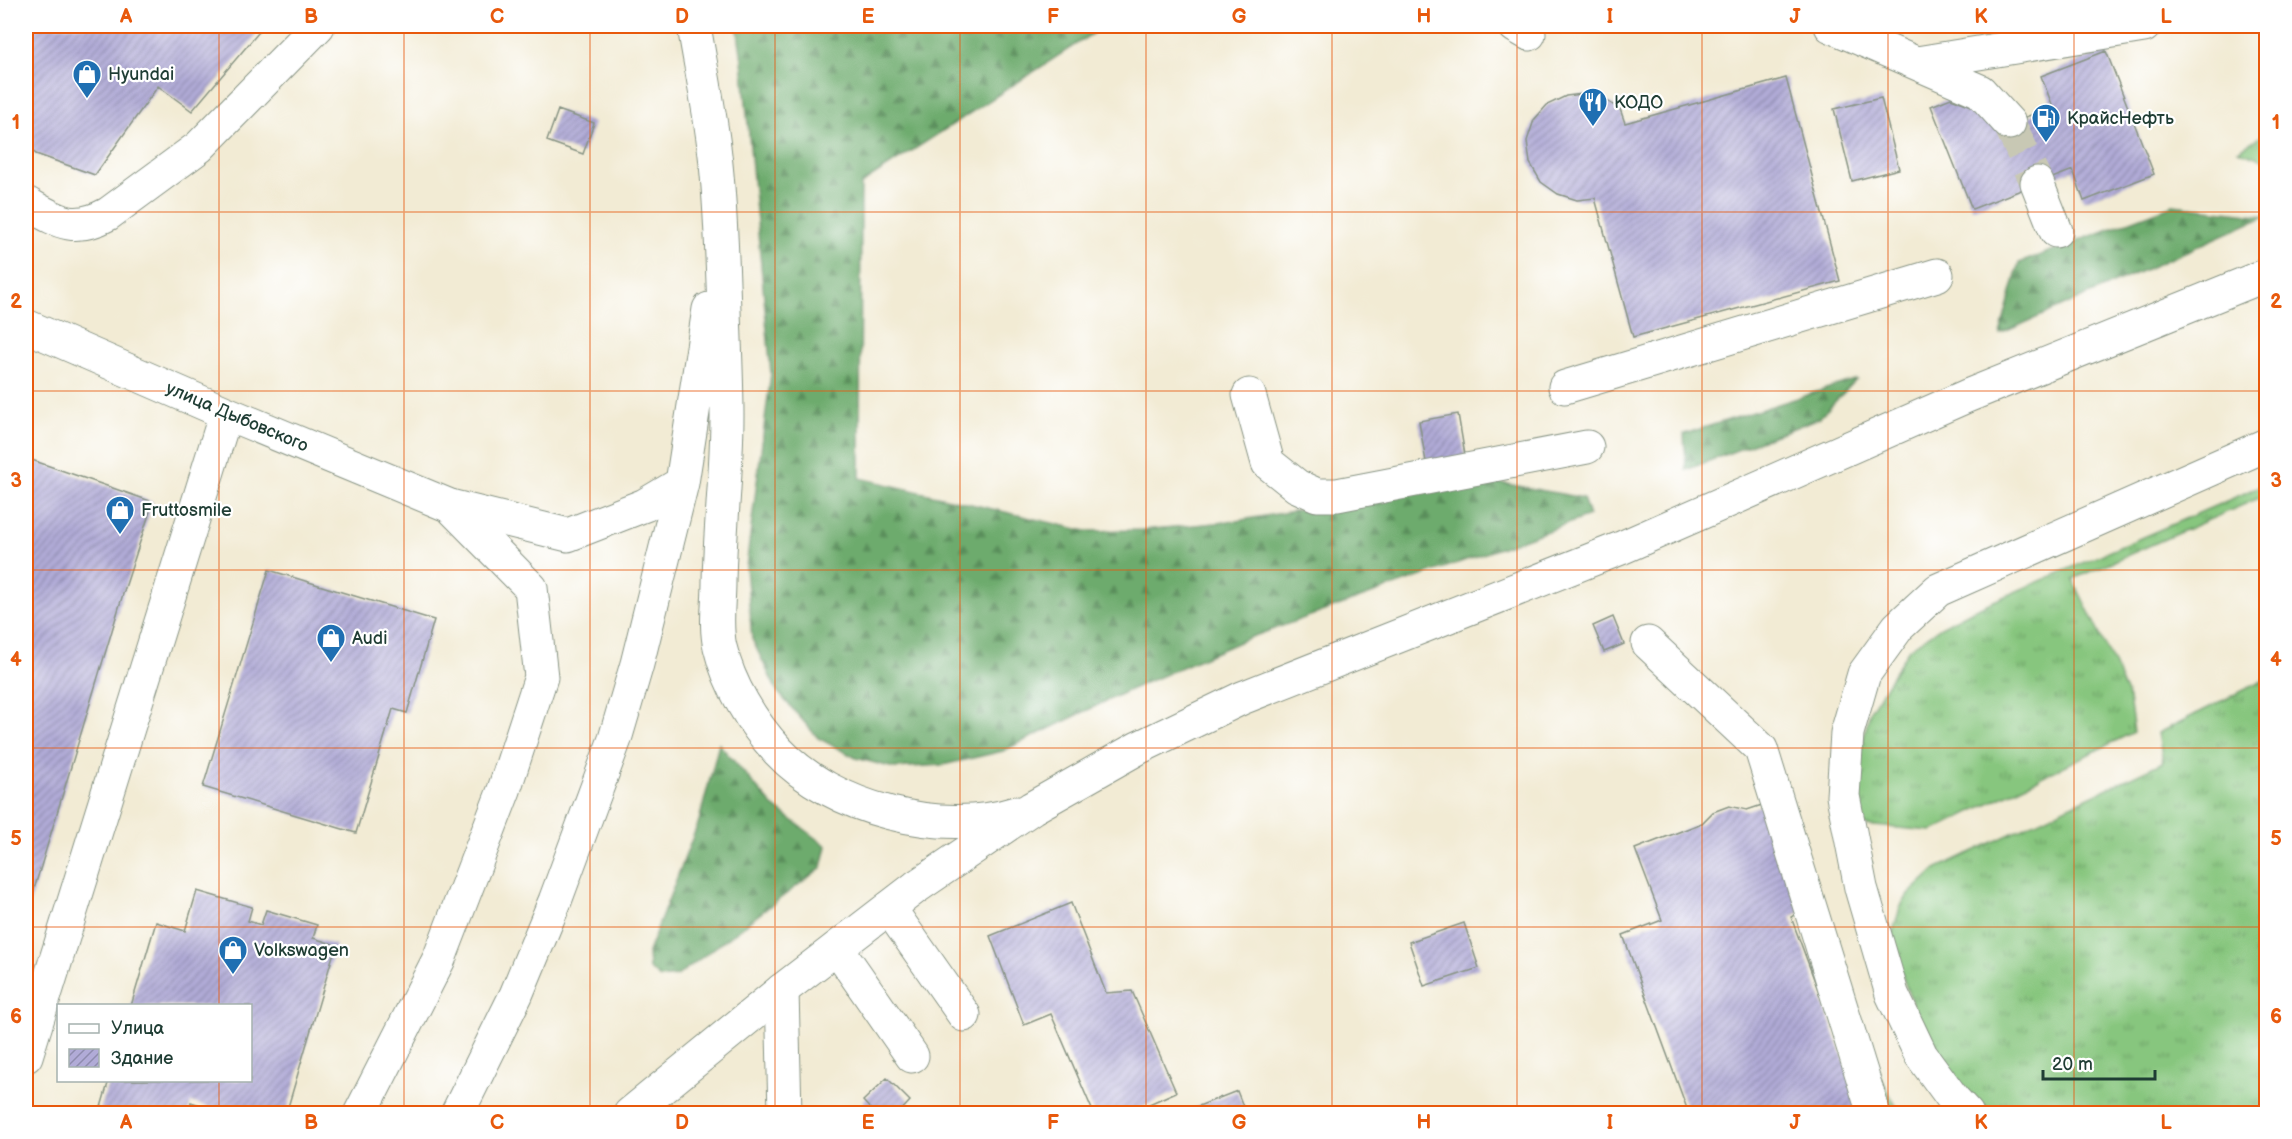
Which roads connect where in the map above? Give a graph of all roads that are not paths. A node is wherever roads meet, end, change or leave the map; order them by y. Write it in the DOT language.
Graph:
graph roads {
  1 [pos="318,26"];
  2 [pos="694,26"];
  3 [pos="1831,26"];
  4 [pos="2144,26"];
  5 [pos="1917,63"];
  6 [pos="2009,123"];
  7 [pos="2037,183"];
  8 [pos="26,203"];
  9 [pos="721,230"];
  10 [pos="2056,231"];
  11 [pos="1937,275"];
  12 [pos="2266,275"];
  13 [pos="26,326"];
  14 [pos="1565,387"];
  15 [pos="1249,395"];
  16 [pos="226,413"];
  17 [pos="2266,445"];
  18 [pos="1587,447"];
  19 [pos="682,483"];
  20 [pos="450,506"];
  21 [pos="1648,643"];
  22 [pos="1032,808"];
  23 [pos="889,908"];
  24 [pos="837,948"];
  25 [pos="782,990"];
  26 [pos="964,1015"];
  27 [pos="26,1056"];
  28 [pos="912,1056"];
  29 [pos="360,1113"];
  30 [pos="457,1113"];
  31 [pos="630,1113"];
  32 [pos="785,1113"];
  33 [pos="1874,1113"];
  34 [pos="1967,1113"];
  1 -- 8 [label="main road"];
  2 -- 9 [label="main road"];
  3 -- 5 [label="main road"];
  4 -- 5 [label="main road"];
  5 -- 6 [label="main road"];
  7 -- 10 [label="main road"];
  9 -- 19 [label="main road"];
  9 -- 22 [label="main road"];
  11 -- 14 [label="main road"];
  12 -- 22 [label="main road"];
  13 -- 16 [label="main road, улица Дыбовского"];
  15 -- 18 [label="main road"];
  16 -- 20 [label="main road, улица Дыбовского"];
  16 -- 27 [label="main road"];
  17 -- 34 [label="main road"];
  19 -- 20 [label="main road"];
  19 -- 30 [label="main road"];
  20 -- 29 [label="main road"];
  21 -- 33 [label="main road"];
  22 -- 23 [label="main road"];
  23 -- 24 [label="main road"];
  23 -- 26 [label="main road"];
  24 -- 25 [label="main road"];
  24 -- 28 [label="main road"];
  25 -- 31 [label="main road"];
  25 -- 32 [label="main road"];
}
